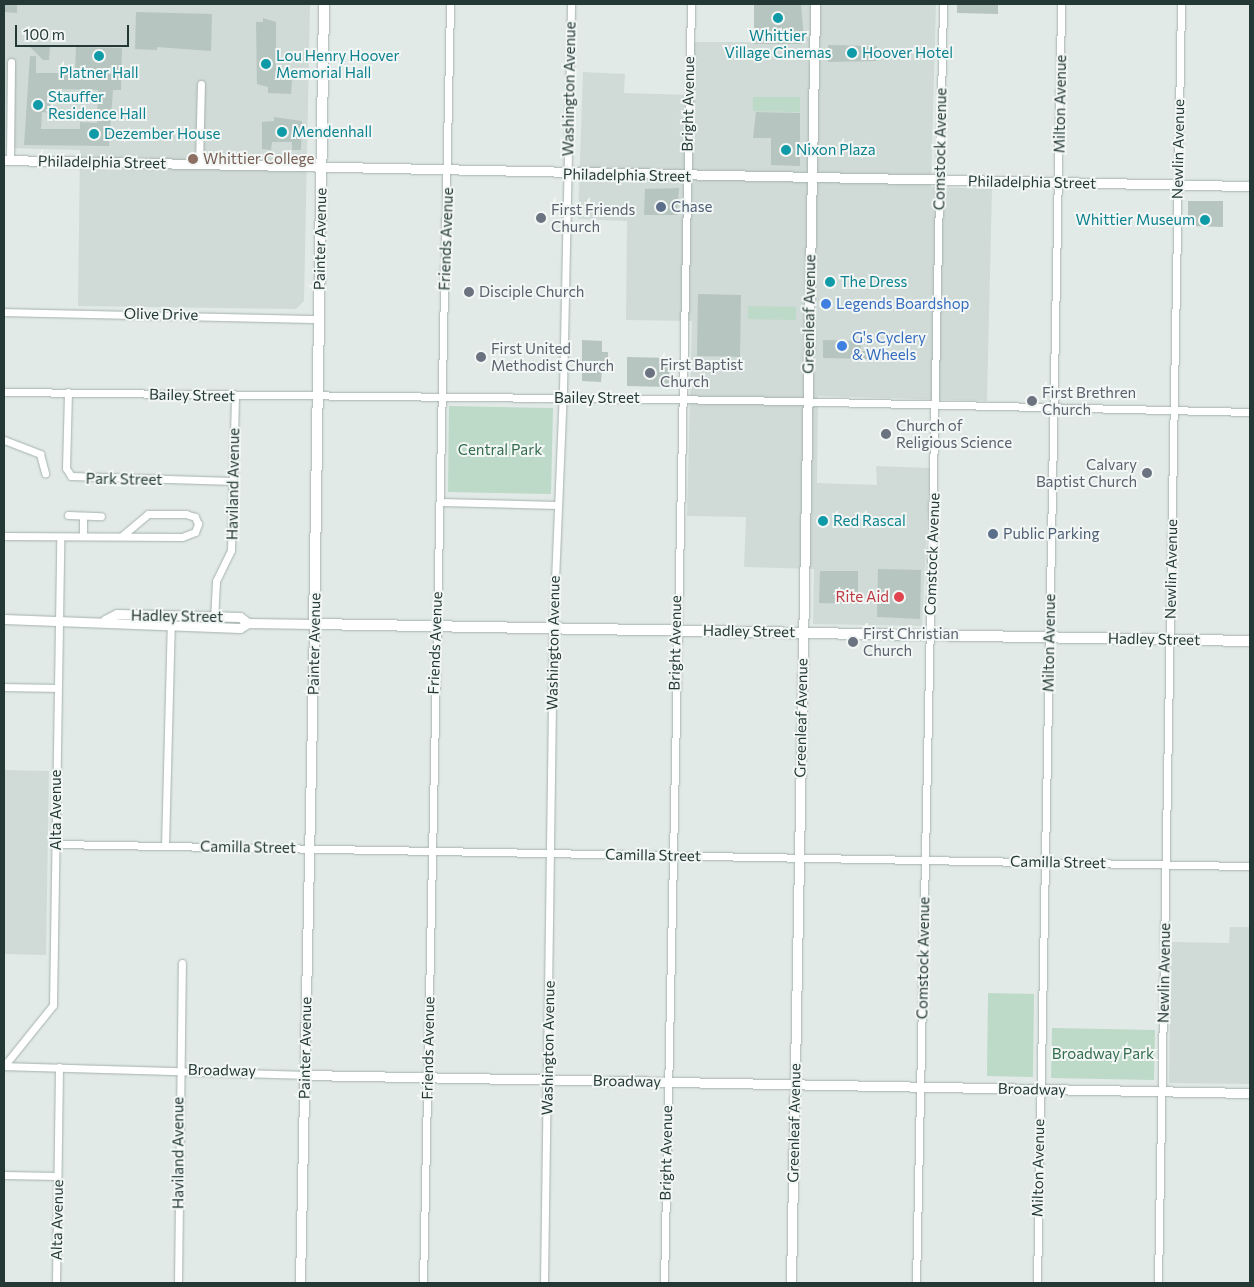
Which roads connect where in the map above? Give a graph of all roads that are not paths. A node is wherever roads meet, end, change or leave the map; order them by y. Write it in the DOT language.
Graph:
graph roads {
  1 [pos="324,4"];
  2 [pos="450,4"];
  3 [pos="571,4"];
  4 [pos="690,4"];
  5 [pos="815,4"];
  6 [pos="943,4"];
  7 [pos="1061,4"];
  8 [pos="1181,4"];
  9 [pos="11,62"];
  10 [pos="201,84"];
  11 [pos="7,160"];
  12 [pos="200,164"];
  13 [pos="322,169"];
  14 [pos="448,171"];
  15 [pos="568,173"];
  16 [pos="686,176"];
  17 [pos="812,178"];
  18 [pos="940,180"];
  19 [pos="1059,183"];
  20 [pos="1177,185"];
  21 [pos="1250,186"];
  22 [pos="4,312"];
  23 [pos="319,319"];
  24 [pos="4,392"];
  25 [pos="68,392"];
  26 [pos="318,395"];
  27 [pos="442,396"];
  28 [pos="235,397"];
  29 [pos="561,398"];
  30 [pos="683,400"];
  31 [pos="807,401"];
  32 [pos="936,405"];
  33 [pos="1053,408"];
  34 [pos="1174,411"];
  35 [pos="1250,412"];
  36 [pos="4,440"];
  37 [pos="45,473"];
  38 [pos="233,481"];
  39 [pos="440,502"];
  40 [pos="556,505"];
  41 [pos="68,515"];
  42 [pos="83,516"];
  43 [pos="101,516"];
  44 [pos="83,535"];
  45 [pos="4,536"];
  46 [pos="123,536"];
  47 [pos="60,537"];
  48 [pos="171,616"];
  49 [pos="214,616"];
  50 [pos="4,619"];
  51 [pos="58,620"];
  52 [pos="104,620"];
  53 [pos="248,623"];
  54 [pos="314,624"];
  55 [pos="435,624"];
  56 [pos="171,626"];
  57 [pos="214,627"];
  58 [pos="553,628"];
  59 [pos="675,630"];
  60 [pos="803,632"];
  61 [pos="929,634"];
  62 [pos="1049,638"];
  63 [pos="1170,639"];
  64 [pos="1250,641"];
  65 [pos="4,687"];
  66 [pos="57,688"];
  67 [pos="56,844"];
  68 [pos="165,846"];
  69 [pos="310,848"];
  70 [pos="431,851"];
  71 [pos="551,853"];
  72 [pos="672,855"];
  73 [pos="799,858"];
  74 [pos="924,860"];
  75 [pos="1045,862"];
  76 [pos="1166,864"];
  77 [pos="1250,866"];
  78 [pos="182,963"];
  79 [pos="4,1066"];
  80 [pos="58,1067"];
  81 [pos="179,1069"];
  82 [pos="305,1075"];
  83 [pos="427,1078"];
  84 [pos="548,1080"];
  85 [pos="666,1082"];
  86 [pos="795,1084"];
  87 [pos="920,1087"];
  88 [pos="1039,1089"];
  89 [pos="1161,1092"];
  90 [pos="1250,1093"];
  91 [pos="4,1175"];
  92 [pos="58,1176"];
  93 [pos="56,1283"];
  94 [pos="178,1283"];
  95 [pos="300,1283"];
  96 [pos="423,1283"];
  97 [pos="544,1283"];
  98 [pos="664,1283"];
  99 [pos="792,1283"];
  100 [pos="916,1283"];
  101 [pos="1037,1283"];
  102 [pos="1158,1283"];
  1 -- 13 [label="main road, Painter Avenue"];
  2 -- 14 [label="street, Friends Avenue"];
  3 -- 15 [label="street, Washington Avenue"];
  4 -- 16 [label="street, Bright Avenue"];
  5 -- 17 [label="street, Greenleaf Avenue"];
  6 -- 18 [label="street, Comstock Avenue"];
  7 -- 19 [label="street, Milton Avenue"];
  8 -- 20 [label="street, Newlin Avenue"];
  9 -- 11 [label="street"];
  10 -- 12 [label="street"];
  11 -- 12 [label="street, Philadelphia Street"];
  12 -- 13 [label="street, Philadelphia Street"];
  13 -- 14 [label="street, Philadelphia Street"];
  13 -- 23 [label="main road, Painter Avenue"];
  14 -- 15 [label="street, Philadelphia Street"];
  14 -- 27 [label="street, Friends Avenue"];
  15 -- 16 [label="street, Philadelphia Street"];
  15 -- 29 [label="street, Washington Avenue"];
  16 -- 17 [label="street, Philadelphia Street"];
  16 -- 30 [label="street, Bright Avenue"];
  17 -- 18 [label="street, Philadelphia Street"];
  17 -- 31 [label="street, Greenleaf Avenue"];
  18 -- 19 [label="street, Philadelphia Street"];
  18 -- 32 [label="street, Comstock Avenue"];
  19 -- 20 [label="street, Philadelphia Street"];
  19 -- 33 [label="street, Milton Avenue"];
  20 -- 21 [label="street, Philadelphia Street"];
  20 -- 34 [label="street, Newlin Avenue"];
  22 -- 23 [label="street, Olive Drive"];
  23 -- 26 [label="main road, Painter Avenue"];
  24 -- 25 [label="street, Bailey Street"];
  25 -- 28 [label="street, Bailey Street"];
  25 -- 38 [label="street, Park Street"];
  26 -- 27 [label="street, Bailey Street"];
  26 -- 28 [label="street, Bailey Street"];
  26 -- 54 [label="main road, Painter Avenue"];
  27 -- 29 [label="street, Bailey Street"];
  27 -- 39 [label="street, Friends Avenue"];
  28 -- 38 [label="street, Haviland Avenue"];
  29 -- 30 [label="street, Bailey Street"];
  29 -- 40 [label="street, Washington Avenue"];
  30 -- 31 [label="street, Bailey Street"];
  30 -- 59 [label="street, Bright Avenue"];
  31 -- 32 [label="street, Bailey Street"];
  31 -- 60 [label="street, Greenleaf Avenue"];
  32 -- 33 [label="street, Bailey Street"];
  32 -- 61 [label="street, Comstock Avenue"];
  33 -- 34 [label="street, Bailey Street"];
  33 -- 62 [label="street, Milton Avenue"];
  34 -- 35 [label="street, Bailey Street"];
  34 -- 63 [label="street, Newlin Avenue"];
  36 -- 37 [label="street"];
  38 -- 49 [label="street, Haviland Avenue"];
  39 -- 40 [label="street"];
  39 -- 55 [label="street, Friends Avenue"];
  40 -- 58 [label="street, Washington Avenue"];
  41 -- 42 [label="street"];
  42 -- 43 [label="street"];
  42 -- 44 [label="street"];
  44 -- 46 [label="street"];
  44 -- 47 [label="street"];
  45 -- 47 [label="street"];
  46 -- 46 [label="street"];
  47 -- 51 [label="street, Alta Avenue"];
  48 -- 49 [label="street, Hadley Street"];
  48 -- 52 [label="street, Hadley Street"];
  48 -- 56 [label="street"];
  49 -- 53 [label="street, Hadley Street"];
  49 -- 57 [label="street, Haviland Avenue"];
  50 -- 51 [label="street, Hadley Street"];
  51 -- 52 [label="street, Hadley Street"];
  51 -- 66 [label="street, Alta Avenue"];
  52 -- 56 [label="street, Hadley Street"];
  53 -- 54 [label="street, Hadley Street"];
  53 -- 57 [label="street, Hadley Street"];
  54 -- 55 [label="main road, Hadley Street"];
  54 -- 69 [label="street, Painter Avenue"];
  55 -- 58 [label="main road, Hadley Street"];
  55 -- 70 [label="street, Friends Avenue"];
  56 -- 57 [label="street, Hadley Street"];
  56 -- 68 [label="street"];
  58 -- 59 [label="main road, Hadley Street"];
  58 -- 71 [label="street, Washington Avenue"];
  59 -- 60 [label="main road, Hadley Street"];
  59 -- 72 [label="street, Bright Avenue"];
  60 -- 61 [label="main road, Hadley Street"];
  60 -- 73 [label="street, Greenleaf Avenue"];
  61 -- 62 [label="main road, Hadley Street"];
  61 -- 74 [label="street, Comstock Avenue"];
  62 -- 63 [label="main road, Hadley Street"];
  62 -- 75 [label="street, Milton Avenue"];
  63 -- 64 [label="main road, Hadley Street"];
  63 -- 76 [label="street, Newlin Avenue"];
  65 -- 66 [label="street"];
  66 -- 67 [label="street, Alta Avenue"];
  67 -- 68 [label="street, Camilla Street"];
  67 -- 79 [label="street, Alta Avenue"];
  68 -- 69 [label="street, Camilla Street"];
  69 -- 70 [label="street, Camilla Street"];
  69 -- 82 [label="street, Painter Avenue"];
  70 -- 71 [label="street, Camilla Street"];
  70 -- 83 [label="street, Friends Avenue"];
  71 -- 72 [label="street, Camilla Street"];
  71 -- 84 [label="street, Washington Avenue"];
  72 -- 73 [label="street, Camilla Street"];
  72 -- 85 [label="street, Bright Avenue"];
  73 -- 74 [label="street, Camilla Street"];
  73 -- 86 [label="street, Greenleaf Avenue"];
  74 -- 75 [label="street, Camilla Street"];
  74 -- 87 [label="street, Comstock Avenue"];
  75 -- 76 [label="street, Camilla Street"];
  75 -- 88 [label="street, Milton Avenue"];
  76 -- 77 [label="street, Camilla Street"];
  76 -- 89 [label="street, Newlin Avenue"];
  78 -- 81 [label="street, Haviland Avenue"];
  79 -- 80 [label="street, Broadway"];
  80 -- 81 [label="street, Broadway"];
  80 -- 92 [label="street, Alta Avenue"];
  81 -- 82 [label="street, Broadway"];
  81 -- 94 [label="street, Haviland Avenue"];
  82 -- 83 [label="street, Broadway"];
  82 -- 95 [label="street, Painter Avenue"];
  83 -- 84 [label="street, Broadway"];
  83 -- 96 [label="street, Friends Avenue"];
  84 -- 85 [label="street, Broadway"];
  84 -- 97 [label="street, Washington Avenue"];
  85 -- 86 [label="street, Broadway"];
  85 -- 98 [label="street, Bright Avenue"];
  86 -- 87 [label="street, Broadway"];
  86 -- 99 [label="street, Greenleaf Avenue"];
  87 -- 88 [label="street, Broadway"];
  87 -- 100 [label="street, Comstock Avenue"];
  88 -- 89 [label="street, Broadway"];
  88 -- 101 [label="street, Milton Avenue"];
  89 -- 90 [label="street, Broadway"];
  89 -- 102 [label="street, Newlin Avenue"];
  91 -- 92 [label="street"];
  92 -- 93 [label="street, Alta Avenue"];
}
